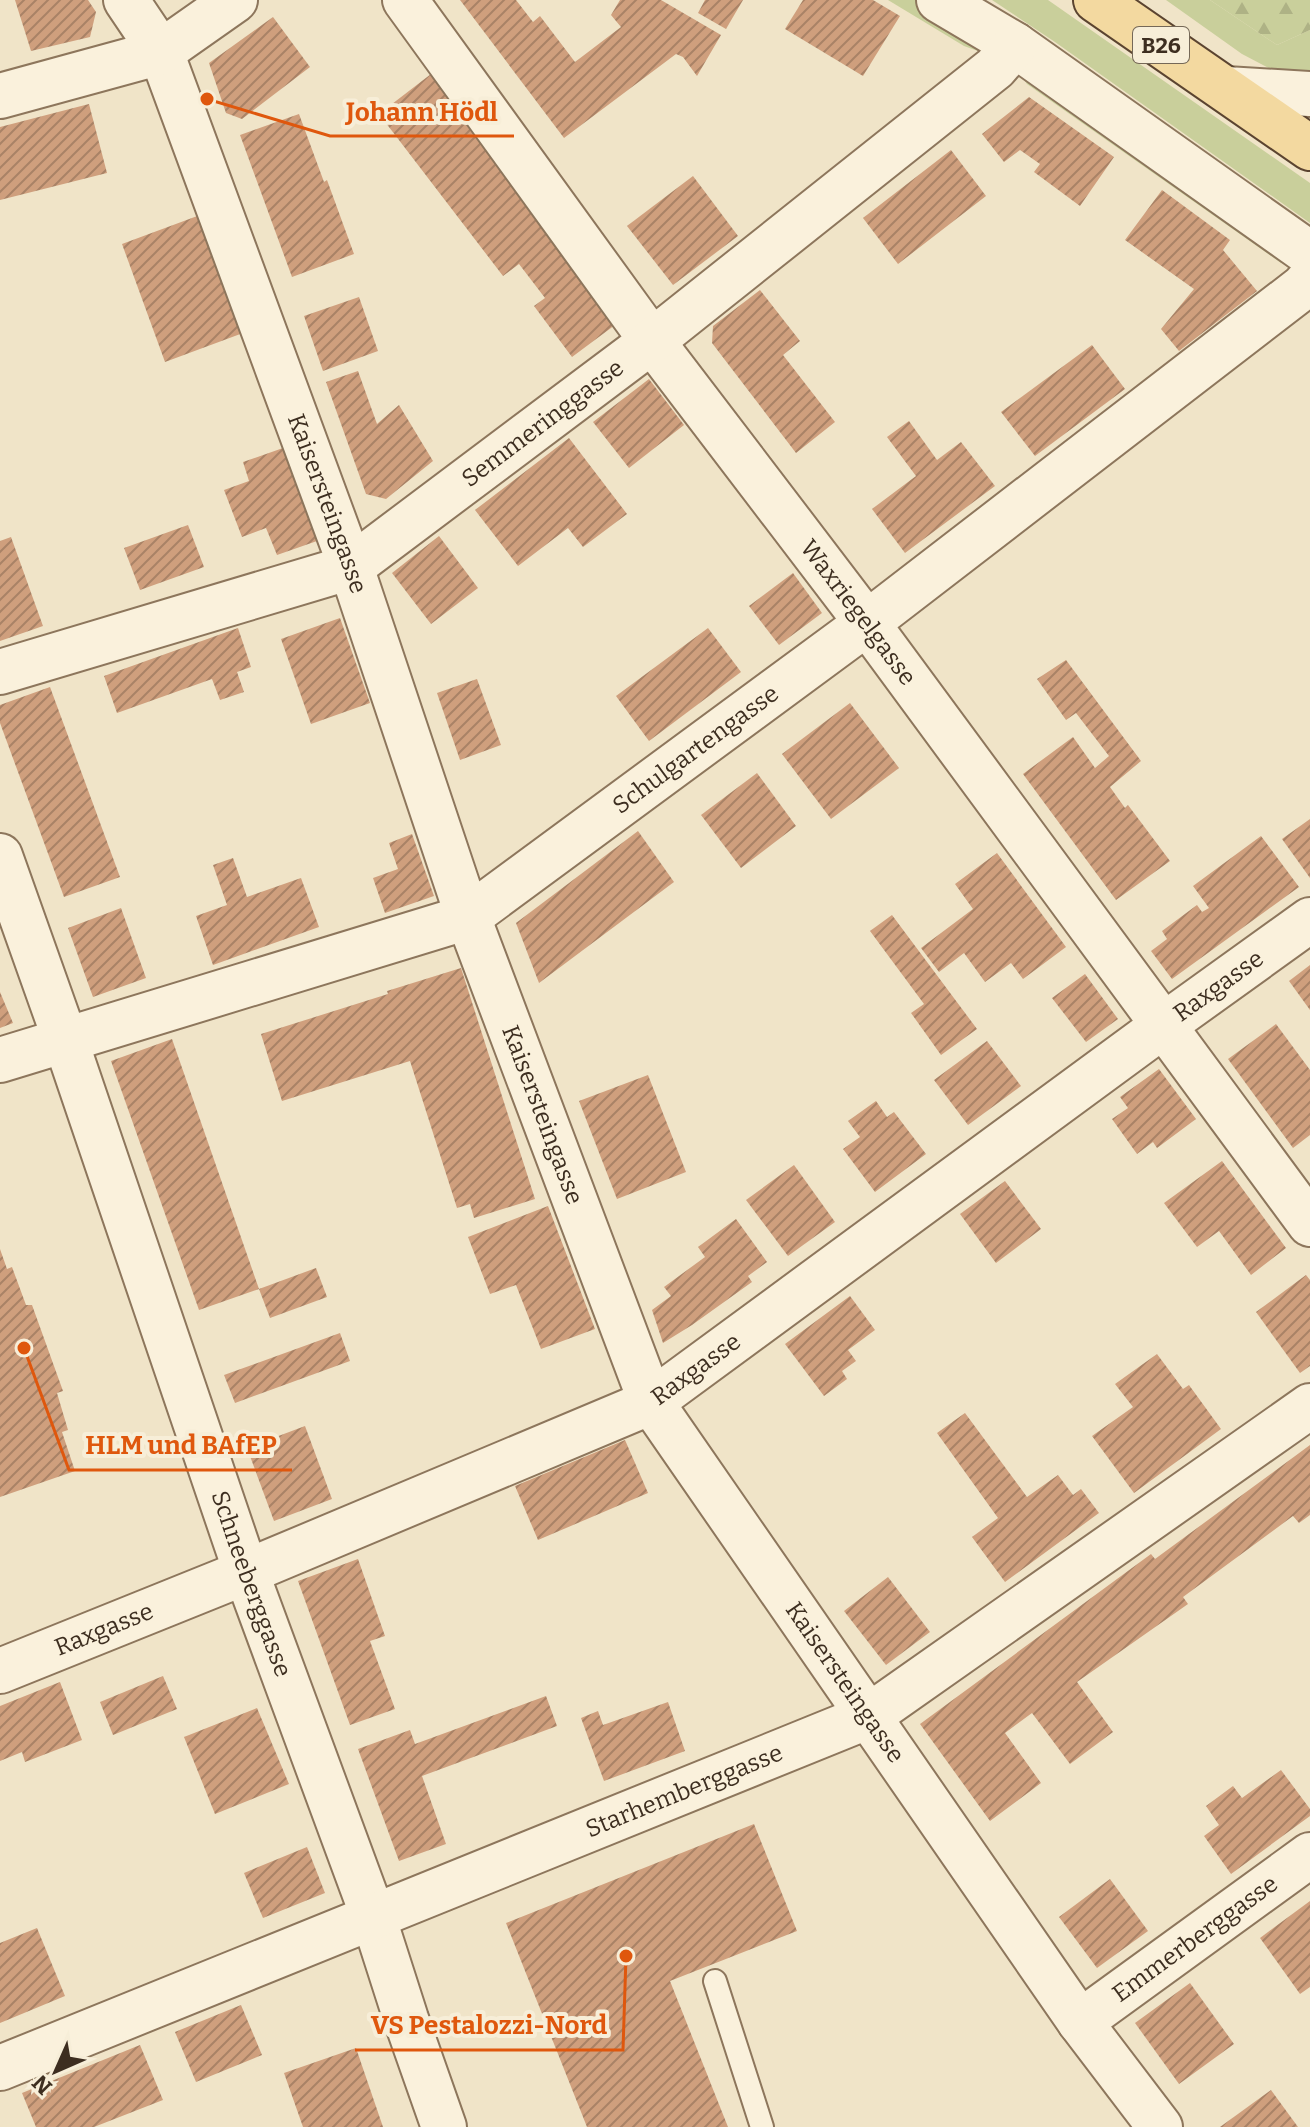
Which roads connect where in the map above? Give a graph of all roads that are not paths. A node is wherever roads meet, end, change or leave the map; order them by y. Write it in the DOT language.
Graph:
graph roads {
  1 [pos="126,0"];
  2 [pos="235,0"];
  3 [pos="405,0"];
  4 [pos="939,0"];
  5 [pos="1096,0"];
  6 [pos="1015,45"];
  7 [pos="161,52"];
  8 [pos="1226,89"];
  9 [pos="1310,94"];
  10 [pos="0,96"];
  11 [pos="1310,148"];
  12 [pos="1310,254"];
  13 [pos="1310,279"];
  14 [pos="652,341"];
  15 [pos="351,567"];
  16 [pos="867,623"];
  17 [pos="0,672"];
  18 [pos="0,856"];
  19 [pos="468,917"];
  20 [pos="1310,920"];
  21 [pos="1164,1025"];
  22 [pos="65,1039"];
  23 [pos="0,1060"];
  24 [pos="1310,1224"];
  25 [pos="651,1402"];
  26 [pos="1310,1406"];
  27 [pos="246,1572"];
  28 [pos="0,1671"];
  29 [pos="869,1716"];
  30 [pos="1310,1855"];
  31 [pos="373,1916"];
  32 [pos="715,1981"];
  33 [pos="1080,2022"];
  34 [pos="0,2068"];
  35 [pos="444,2127"];
  36 [pos="762,2127"];
  37 [pos="1160,2127"];
  1 -- 7 [label="street, Kaisersteingasse"];
  2 -- 7 [label="street"];
  3 -- 14 [label="street, Waxriegelgasse"];
  4 -- 6 [label="street"];
  5 -- 8 [label="main road, B26"];
  6 -- 12 [label="street"];
  6 -- 14 [label="street, Semmeringgasse"];
  7 -- 10 [label="street"];
  7 -- 15 [label="street, Kaisersteingasse"];
  8 -- 9 [label="street"];
  8 -- 11 [label="main road, B26"];
  13 -- 16 [label="street, Schulgartengasse"];
  14 -- 15 [label="street, Semmeringgasse"];
  14 -- 16 [label="street, Waxriegelgasse"];
  15 -- 17 [label="street, Semmeringgasse"];
  15 -- 19 [label="street, Kaisersteingasse"];
  16 -- 19 [label="street, Schulgartengasse"];
  16 -- 21 [label="street, Waxriegelgasse"];
  18 -- 22 [label="street, Schneeberggasse"];
  19 -- 22 [label="street, Schulgartengasse"];
  19 -- 25 [label="street, Kaisersteingasse"];
  20 -- 21 [label="street, Raxgasse"];
  21 -- 24 [label="street, Waxriegelgasse"];
  21 -- 25 [label="street, Raxgasse"];
  22 -- 23 [label="street, Schulgartengasse"];
  22 -- 27 [label="street, Schneeberggasse"];
  25 -- 27 [label="street, Raxgasse"];
  25 -- 29 [label="street, Kaisersteingasse"];
  26 -- 29 [label="street, Starhemberggasse"];
  27 -- 28 [label="street, Raxgasse"];
  27 -- 31 [label="street, Schneeberggasse"];
  29 -- 31 [label="street, Starhemberggasse"];
  29 -- 33 [label="street, Kaisersteingasse"];
  30 -- 33 [label="street, Emmerberggasse"];
  31 -- 34 [label="street, Starhemberggasse"];
  31 -- 35 [label="street, Schneeberggasse"];
  32 -- 36 [label="lane"];
  33 -- 37 [label="street, Kaisersteingasse"];
}
